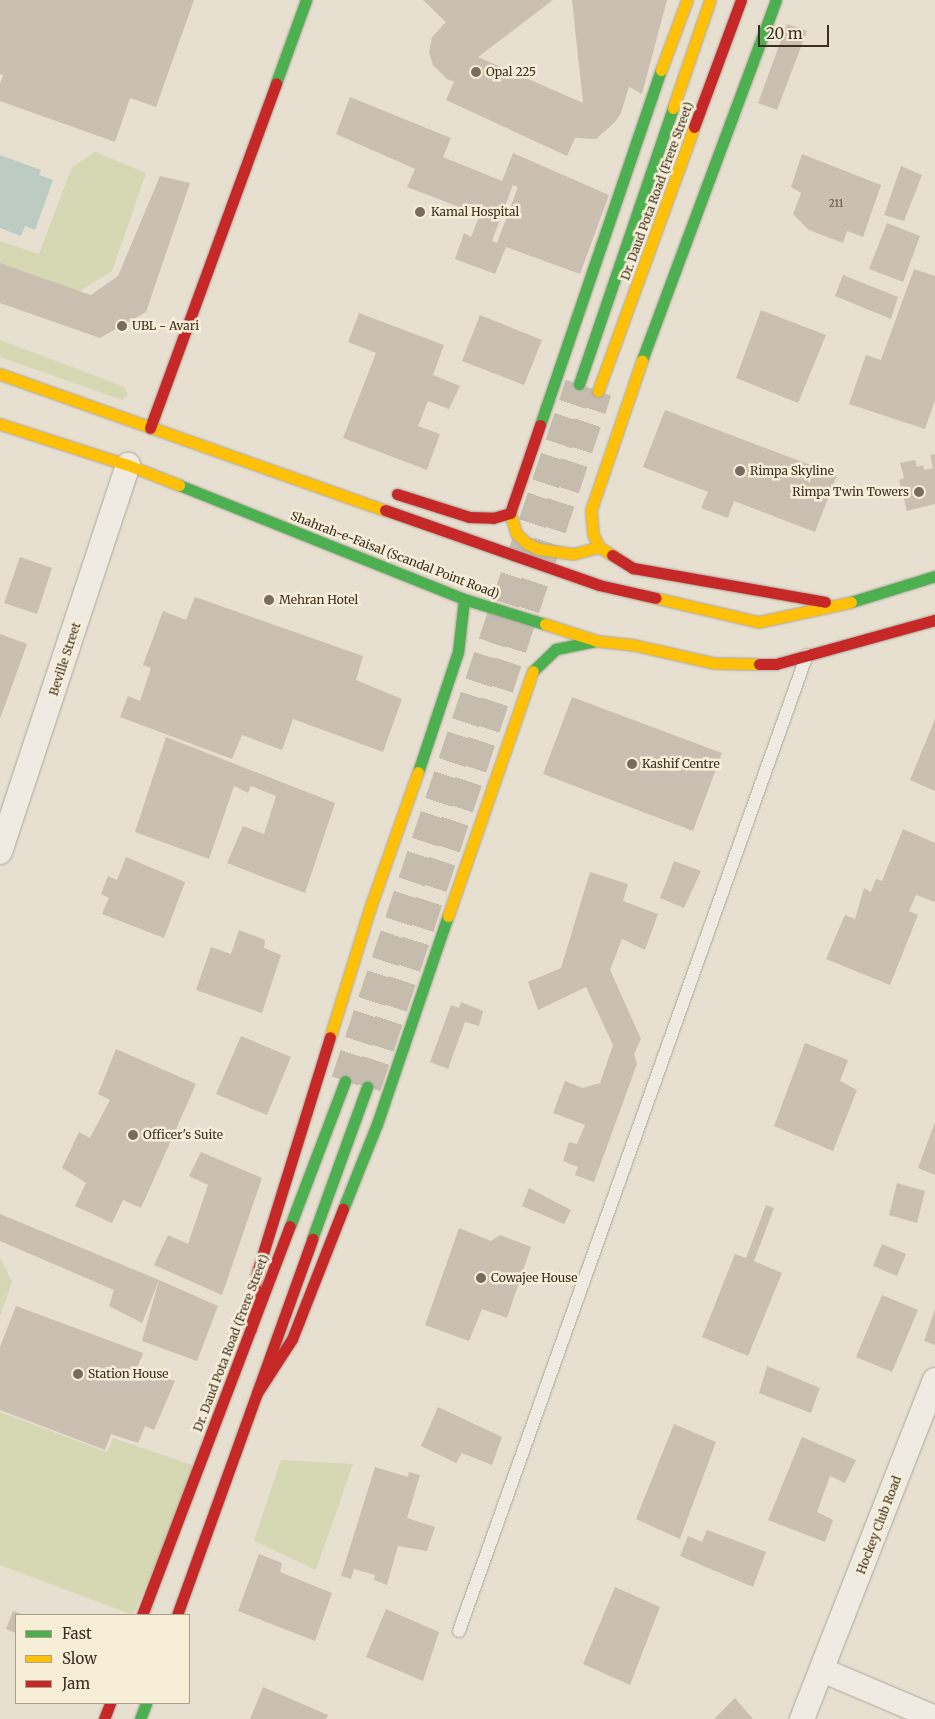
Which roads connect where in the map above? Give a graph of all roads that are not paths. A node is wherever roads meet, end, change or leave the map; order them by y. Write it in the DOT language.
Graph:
graph roads {
  1 [pos="306,0"];
  2 [pos="687,0"];
  3 [pos="710,0"];
  4 [pos="741,0"];
  5 [pos="776,0"];
  6 [pos="0,374"];
  7 [pos="579,384"];
  8 [pos="598,391"];
  9 [pos="0,424"];
  10 [pos="150,428"];
  11 [pos="128,465"];
  12 [pos="300,479"];
  13 [pos="363,489"];
  14 [pos="381,492"];
  15 [pos="510,513"];
  16 [pos="599,547"];
  17 [pos="935,576"];
  18 [pos="464,599"];
  19 [pos="840,605"];
  20 [pos="935,620"];
  21 [pos="597,641"];
  22 [pos="807,655"];
  23 [pos="0,852"];
  24 [pos="345,1081"];
  25 [pos="367,1088"];
  26 [pos="251,1329"];
  27 [pos="935,1380"];
  28 [pos="257,1393"];
  29 [pos="931,1405"];
  30 [pos="142,1614"];
  31 [pos="177,1614"];
  32 [pos="459,1631"];
  33 [pos="822,1670"];
  34 [pos="110,1704"];
  35 [pos="146,1704"];
  36 [pos="935,1718"];
  37 [pos="104,1719"];
  38 [pos="140,1719"];
  39 [pos="802,1719"];
  1 -- 10 [label="main road"];
  2 -- 15 [label="main road"];
  3 -- 7 [label="main road, Dr. Daud Pota Road (Frere Street)"];
  4 -- 8 [label="main road, Dr. Daud Pota Road (Frere Street)"];
  5 -- 16 [label="main road"];
  6 -- 10 [label="main road"];
  9 -- 11 [label="main road, Shahrah-e-Faisal (Scandal Point Road)"];
  10 -- 12 [label="main road"];
  11 -- 18 [label="main road, Shahrah-e-Faisal (Scandal Point Road)"];
  11 -- 23 [label="street, Beville Street"];
  12 -- 13 [label="main road"];
  12 -- 19 [label="main road"];
  14 -- 15 [label="main road"];
  15 -- 16 [label="main road"];
  16 -- 19 [label="main road"];
  17 -- 19 [label="main road"];
  18 -- 21 [label="main road, Shahrah-e-Faisal (Scandal Point Road)"];
  18 -- 26 [label="main road"];
  20 -- 22 [label="main road, Shahrah-e-Faisal (Scandal Point Road)"];
  21 -- 22 [label="main road, Shahrah-e-Faisal (Scandal Point Road)"];
  21 -- 28 [label="main road"];
  22 -- 32 [label="lane"];
  24 -- 26 [label="main road, Dr. Daud Pota Road (Frere Street)"];
  25 -- 28 [label="main road"];
  26 -- 30 [label="main road, Dr. Daud Pota Road (Frere Street)"];
  27 -- 29 [label="street, Hockey Club Road"];
  28 -- 31 [label="main road"];
  29 -- 33 [label="street, Hockey Club Road"];
  33 -- 36 [label="street"];
  33 -- 39 [label="street, Hockey Club Road"];
  34 -- 37 [label="main road"];
  35 -- 38 [label="main road"];
}
